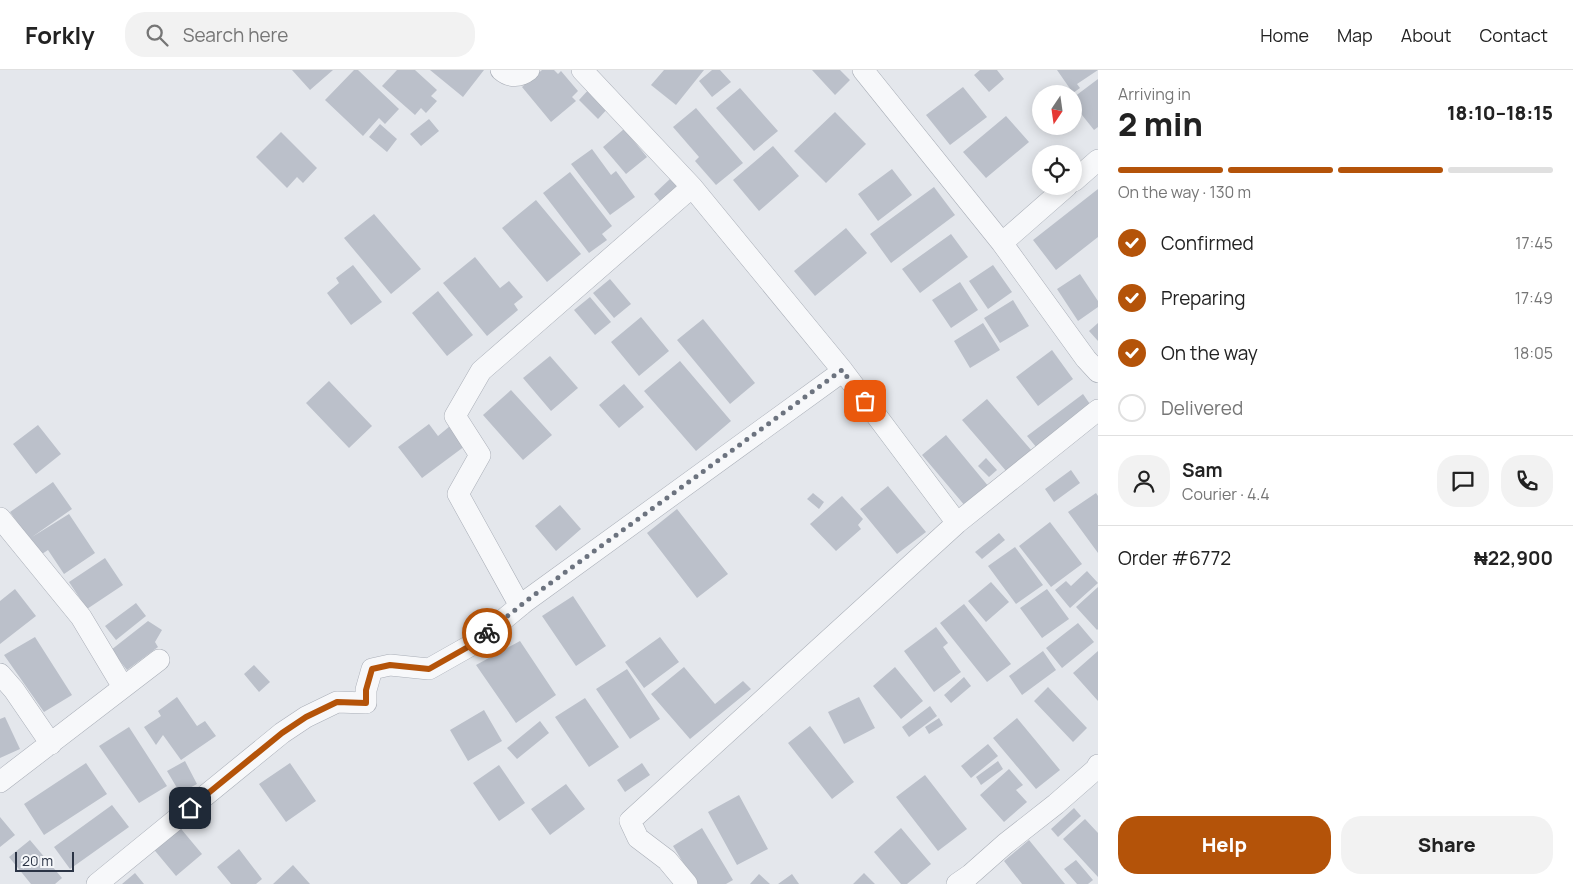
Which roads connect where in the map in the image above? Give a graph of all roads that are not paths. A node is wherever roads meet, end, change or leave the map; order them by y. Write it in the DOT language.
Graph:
graph roads {
  1 [pos="501,70"];
  2 [pos="529,70"];
  3 [pos="582,70"];
  4 [pos="873,74"];
  5 [pos="1098,160"];
  6 [pos="1082,173"];
  7 [pos="692,187"];
  8 [pos="1057,195"];
  9 [pos="1002,243"];
  10 [pos="842,370"];
  11 [pos="1098,372"];
  12 [pos="1098,410"];
  13 [pos="0,518"];
  14 [pos="957,523"];
  15 [pos="520,606"];
  16 [pos="158,660"];
  17 [pos="0,674"];
  18 [pos="123,687"];
  19 [pos="51,744"];
  20 [pos="1098,765"];
  21 [pos="0,782"];
  22 [pos="97,884"];
  23 [pos="687,884"];
  24 [pos="957,884"];
  1 -- 2 [label="street"];
  3 -- 7 [label="street"];
  4 -- 9 [label="street"];
  5 -- 6 [label="street"];
  7 -- 10 [label="street"];
  7 -- 15 [label="street"];
  8 -- 9 [label="street"];
  9 -- 11 [label="street"];
  10 -- 14 [label="street"];
  10 -- 15 [label="street"];
  12 -- 14 [label="street"];
  13 -- 18 [label="street"];
  14 -- 23 [label="street"];
  15 -- 22 [label="street"];
  16 -- 18 [label="street"];
  17 -- 19 [label="street"];
  18 -- 19 [label="street"];
  19 -- 21 [label="street"];
  20 -- 24 [label="street"];
}
